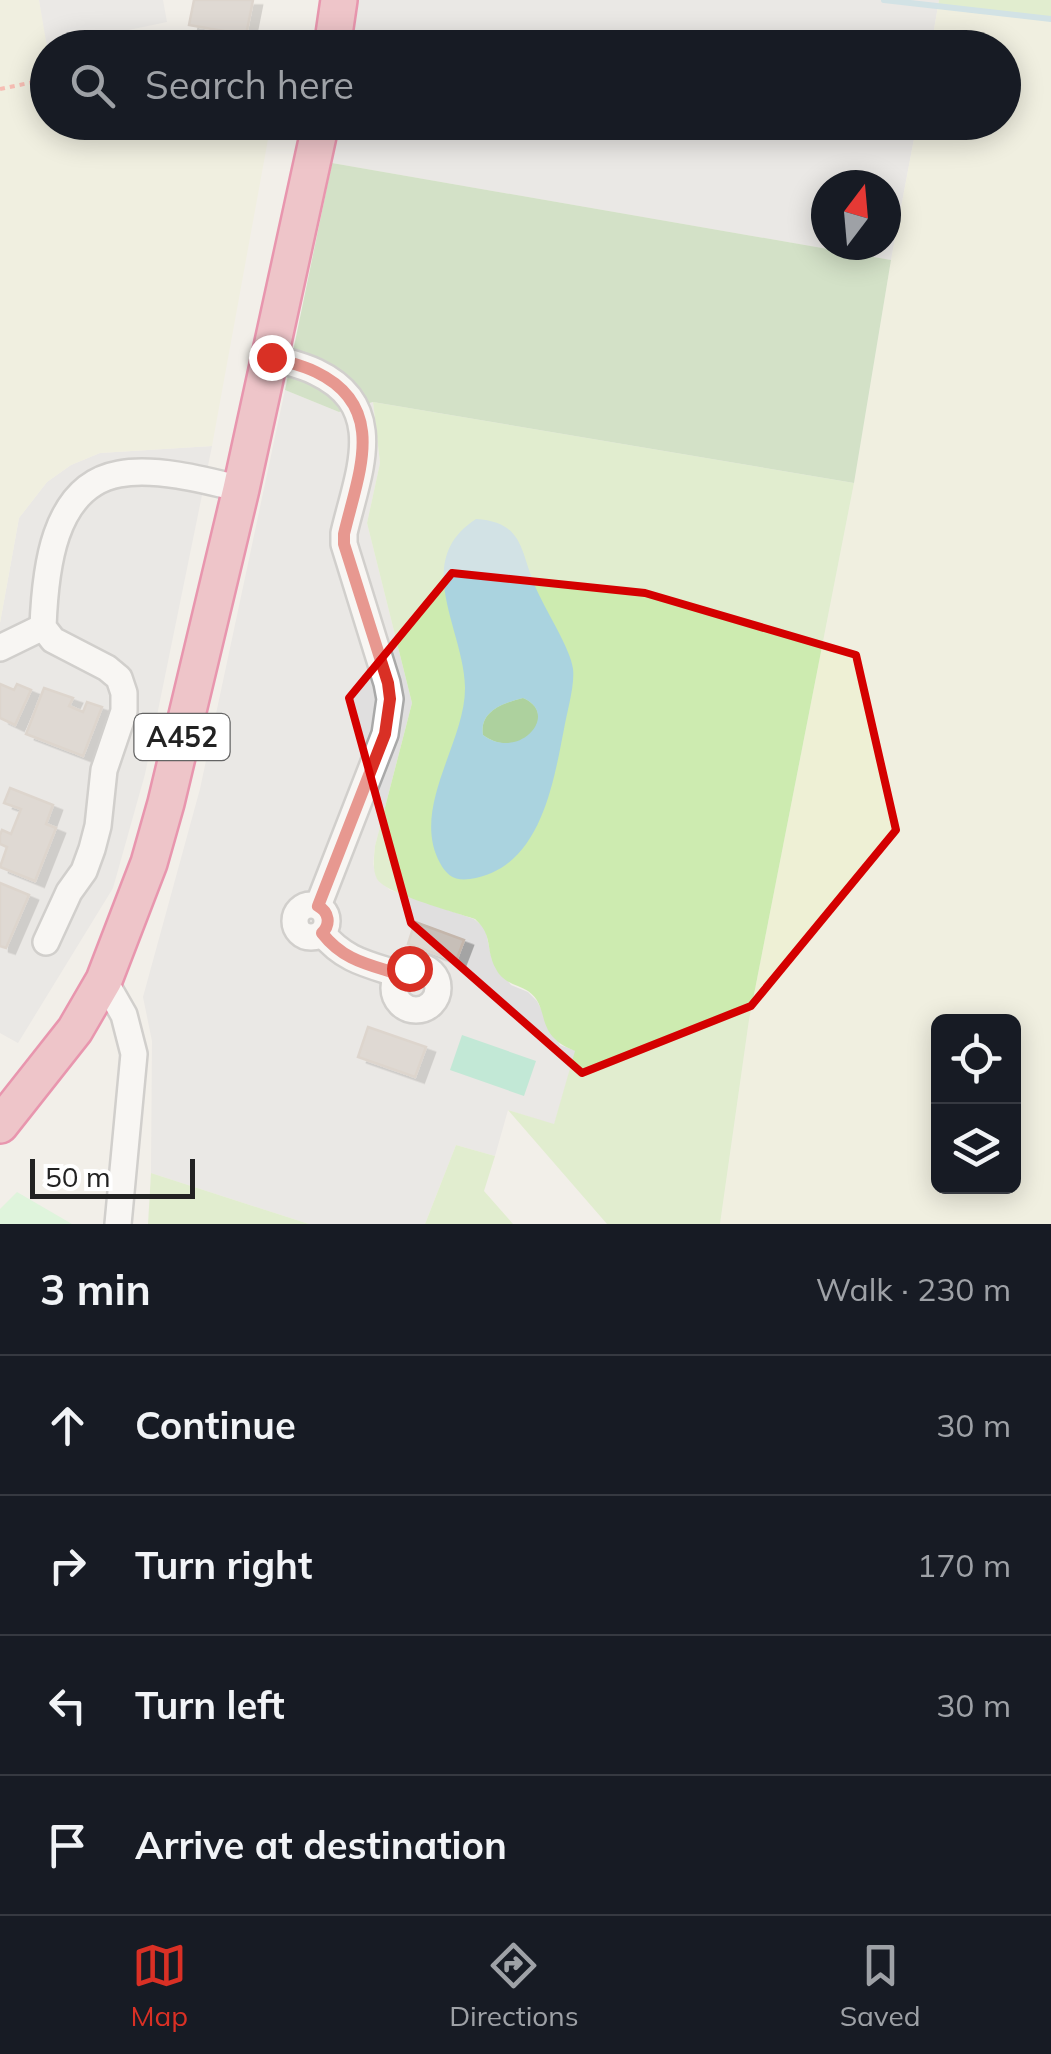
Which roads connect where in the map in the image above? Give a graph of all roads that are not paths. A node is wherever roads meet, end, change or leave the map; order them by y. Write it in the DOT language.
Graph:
graph roads {
  1 [pos="339,0"];
  2 [pos="335,30"];
  3 [pos="317,140"];
  4 [pos="271,357"];
  5 [pos="241,489"];
  6 [pos="43,627"];
  7 [pos="0,648"];
  8 [pos="46,942"];
  9 [pos="398,974"];
  10 [pos="104,980"];
  11 [pos="0,1125"];
  12 [pos="118,1224"];
  1 -- 2 [label="highway"];
  3 -- 4 [label="highway, A452"];
  4 -- 5 [label="highway, A452"];
  4 -- 9 [label="street"];
  5 -- 6 [label="street"];
  5 -- 10 [label="highway, A452"];
  6 -- 7 [label="street"];
  6 -- 8 [label="street"];
  10 -- 11 [label="highway, A452"];
  10 -- 12 [label="street"];
}
